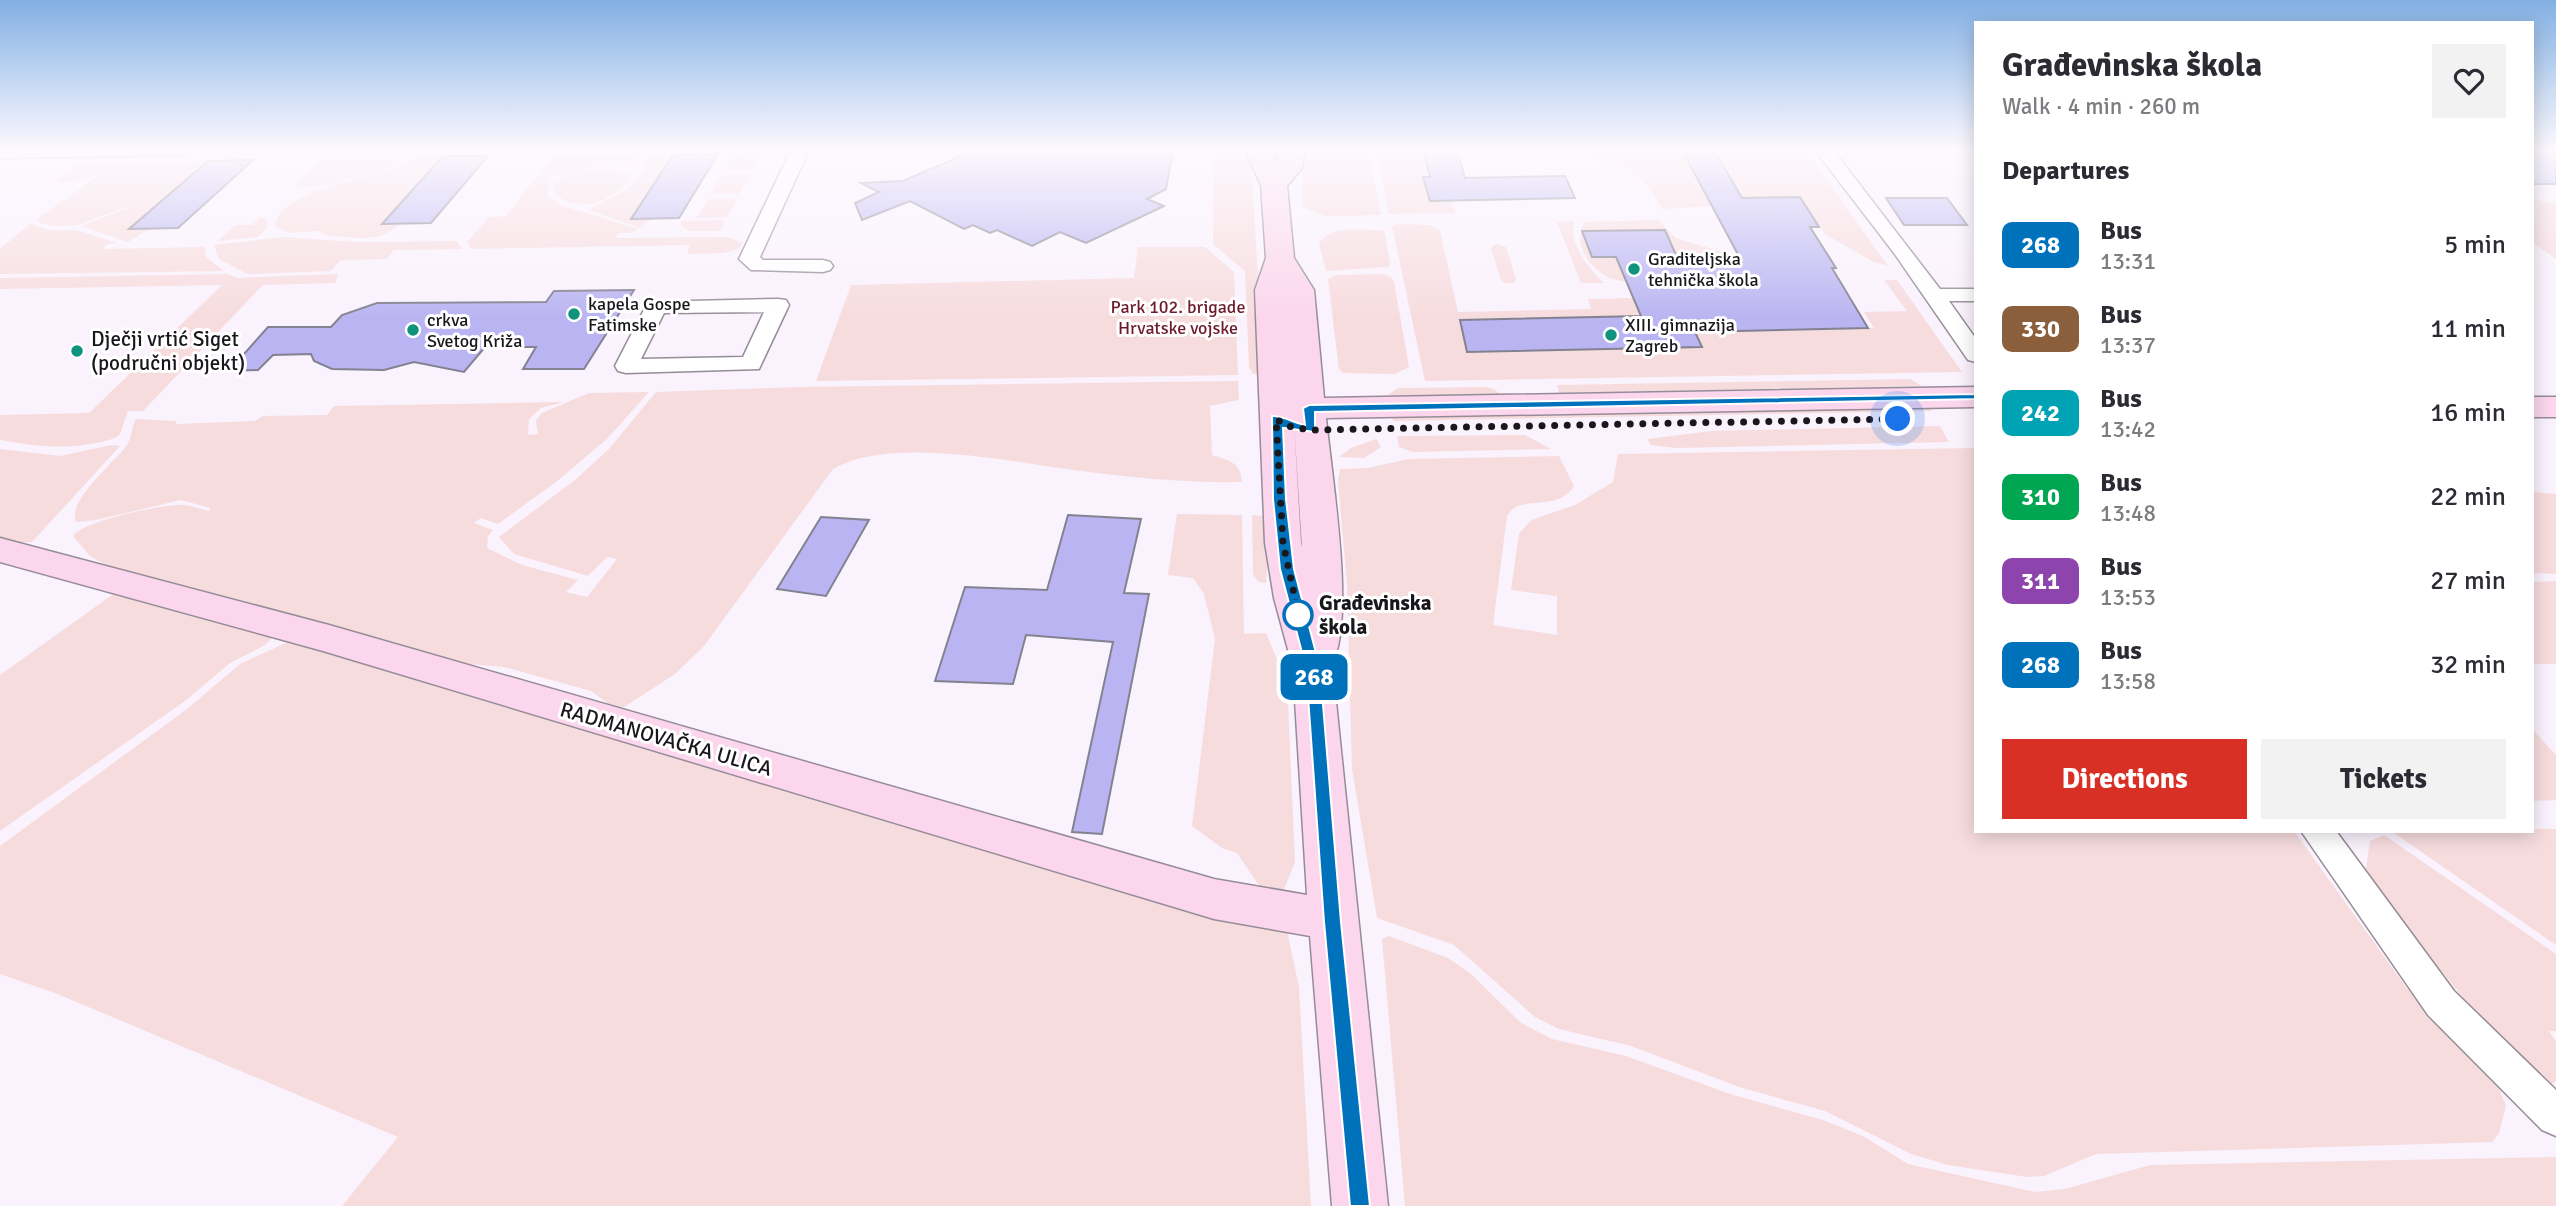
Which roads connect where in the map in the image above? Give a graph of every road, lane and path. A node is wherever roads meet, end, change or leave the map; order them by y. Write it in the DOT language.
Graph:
graph roads {
  1 [pos="774,206"];
  2 [pos="1275,206"];
  3 [pos="1867,206"];
  4 [pos="823,266"];
  5 [pos="1934,295"];
  6 [pos="1974,295"];
  7 [pos="656,307"];
  8 [pos="1974,352"];
  9 [pos="2534,387"];
  10 [pos="2556,387"];
  11 [pos="1974,397"];
  12 [pos="2534,407"];
  13 [pos="2556,407"];
  14 [pos="1974,418"];
  15 [pos="1299,419"];
  16 [pos="0,550"];
  17 [pos="2317,833"];
  18 [pos="1333,922"];
  19 [pos="2556,1117"];
  20 [pos="1360,1206"];
  1 -- 4 [label="street"];
  2 -- 15 [label="street"];
  3 -- 5 [label="street"];
  5 -- 6 [label="street"];
  5 -- 8 [label="street"];
  7 -- 7 [label="street"];
  9 -- 10 [label="street"];
  11 -- 15 [label="street"];
  12 -- 13 [label="street"];
  14 -- 15 [label="street"];
  15 -- 18 [label="street"];
  16 -- 18 [label="street, RADMANOVAČKA ULICA"];
  17 -- 19 [label="street"];
  18 -- 20 [label="street"];
}
